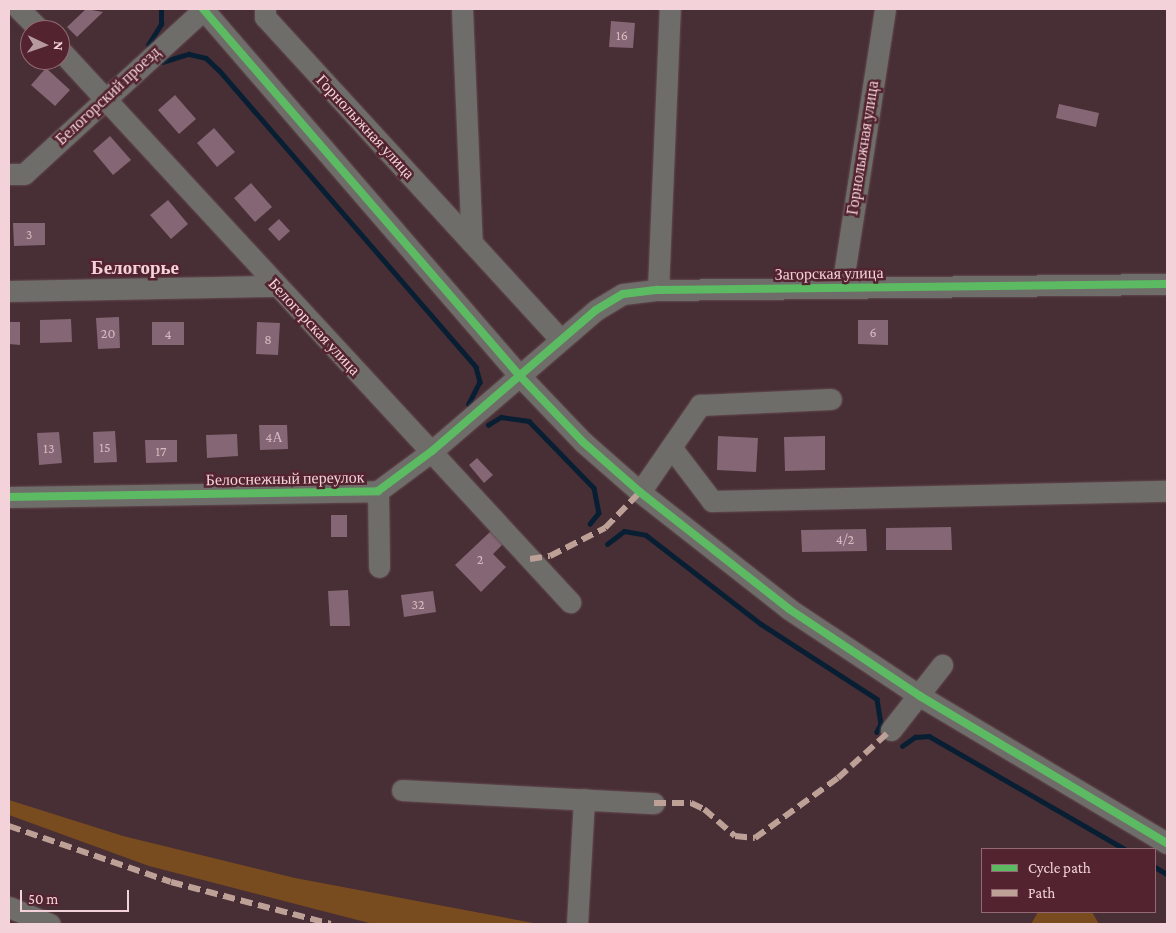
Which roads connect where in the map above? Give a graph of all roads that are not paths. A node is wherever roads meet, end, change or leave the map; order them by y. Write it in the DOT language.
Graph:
graph roads {
  1 [pos="20,9"];
  2 [pos="204,9"];
  3 [pos="265,9"];
  4 [pos="462,9"];
  5 [pos="670,9"];
  6 [pos="885,9"];
  7 [pos="30,20"];
  8 [pos="70,60"];
  9 [pos="106,98"];
  10 [pos="9,174"];
  11 [pos="472,243"];
  12 [pos="1167,284"];
  13 [pos="274,286"];
  14 [pos="842,287"];
  15 [pos="658,290"];
  16 [pos="9,291"];
  17 [pos="560,339"];
  18 [pos="519,375"];
  19 [pos="831,399"];
  20 [pos="671,447"];
  21 [pos="432,451"];
  22 [pos="378,491"];
  23 [pos="1167,491"];
  24 [pos="640,492"];
  25 [pos="9,497"];
  26 [pos="379,566"];
  27 [pos="570,602"];
  28 [pos="942,666"];
  29 [pos="920,696"];
  30 [pos="891,730"];
  31 [pos="402,790"];
  32 [pos="584,799"];
  33 [pos="654,803"];
  34 [pos="1165,841"];
  35 [pos="9,907"];
  36 [pos="50,924"];
  37 [pos="577,924"];
  1 -- 7 [label="street"];
  2 -- 9 [label="street, Белогорский проезд"];
  2 -- 18 [label="street"];
  3 -- 11 [label="street, Горнолыжная улица"];
  4 -- 11 [label="street"];
  5 -- 15 [label="street"];
  6 -- 14 [label="street, Горнолыжная улица"];
  8 -- 9 [label="street, Белогорская улица"];
  9 -- 10 [label="street, Белогорский проезд"];
  9 -- 13 [label="street, Белогорская улица"];
  11 -- 17 [label="street, Горнолыжная улица"];
  12 -- 14 [label="street, Загорская улица"];
  13 -- 16 [label="street"];
  13 -- 21 [label="street, Белогорская улица"];
  14 -- 15 [label="street, Загорская улица"];
  15 -- 17 [label="street, Загорская улица"];
  17 -- 18 [label="street, Загорская улица"];
  18 -- 21 [label="street, Белоснежный переулок"];
  18 -- 24 [label="street"];
  19 -- 20 [label="street"];
  20 -- 23 [label="street"];
  20 -- 24 [label="street"];
  21 -- 22 [label="street, Белоснежный переулок"];
  21 -- 27 [label="street, Белогорская улица"];
  22 -- 25 [label="street, Белоснежный переулок"];
  22 -- 26 [label="street"];
  24 -- 29 [label="street"];
  28 -- 29 [label="street"];
  29 -- 30 [label="street"];
  29 -- 34 [label="street"];
  31 -- 32 [label="street"];
  32 -- 33 [label="street"];
  32 -- 37 [label="street"];
  35 -- 36 [label="street"];
}
